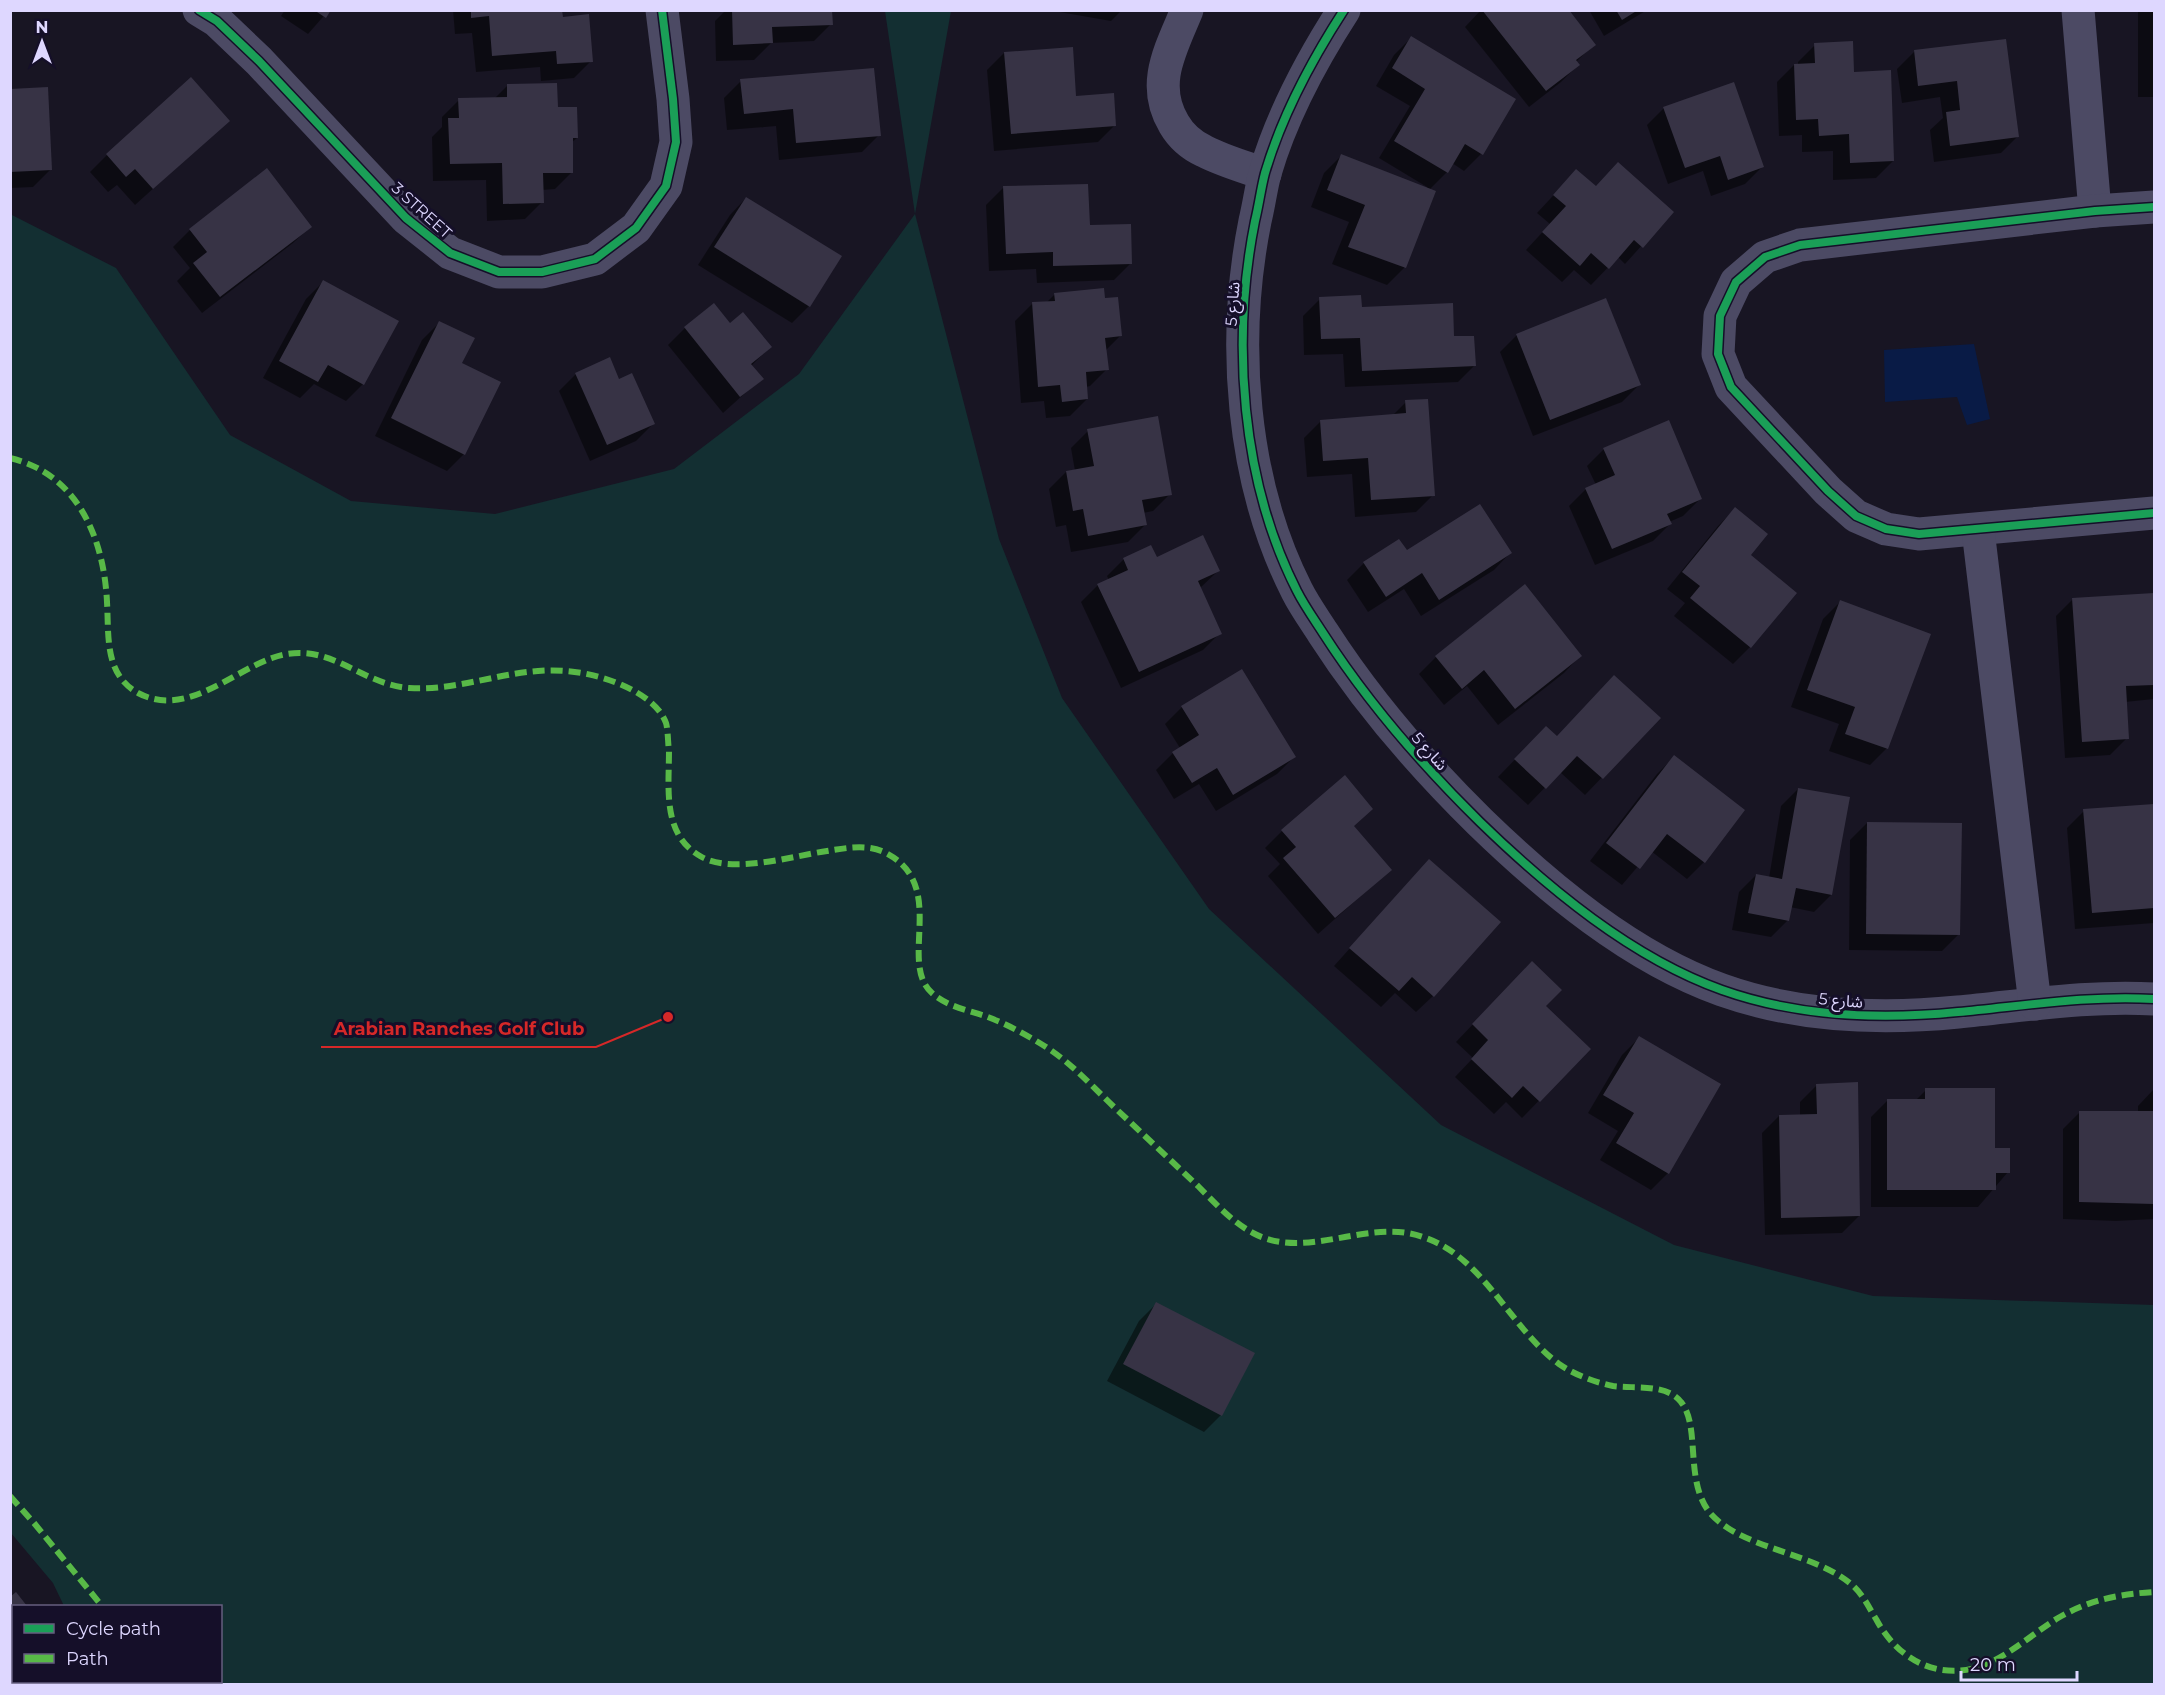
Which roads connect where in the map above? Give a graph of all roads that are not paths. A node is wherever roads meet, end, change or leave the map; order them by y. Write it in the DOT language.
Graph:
graph roads {
  1 [pos="199,10"];
  2 [pos="662,10"];
  3 [pos="1187,10"];
  4 [pos="1344,10"];
  5 [pos="2078,10"];
  6 [pos="1265,174"];
  7 [pos="2154,207"];
  8 [pos="2095,211"];
  9 [pos="2154,513"];
  10 [pos="1978,530"];
  11 [pos="2154,999"];
  12 [pos="2035,1004"];
  1 -- 2 [label="street, 3 STREET"];
  3 -- 6 [label="street"];
  4 -- 6 [label="street, شارع 5"];
  5 -- 8 [label="street"];
  6 -- 12 [label="street, شارع 5"];
  7 -- 8 [label="street"];
  8 -- 10 [label="street"];
  9 -- 10 [label="street"];
  10 -- 12 [label="street"];
  11 -- 12 [label="street, شارع 5"];
}
